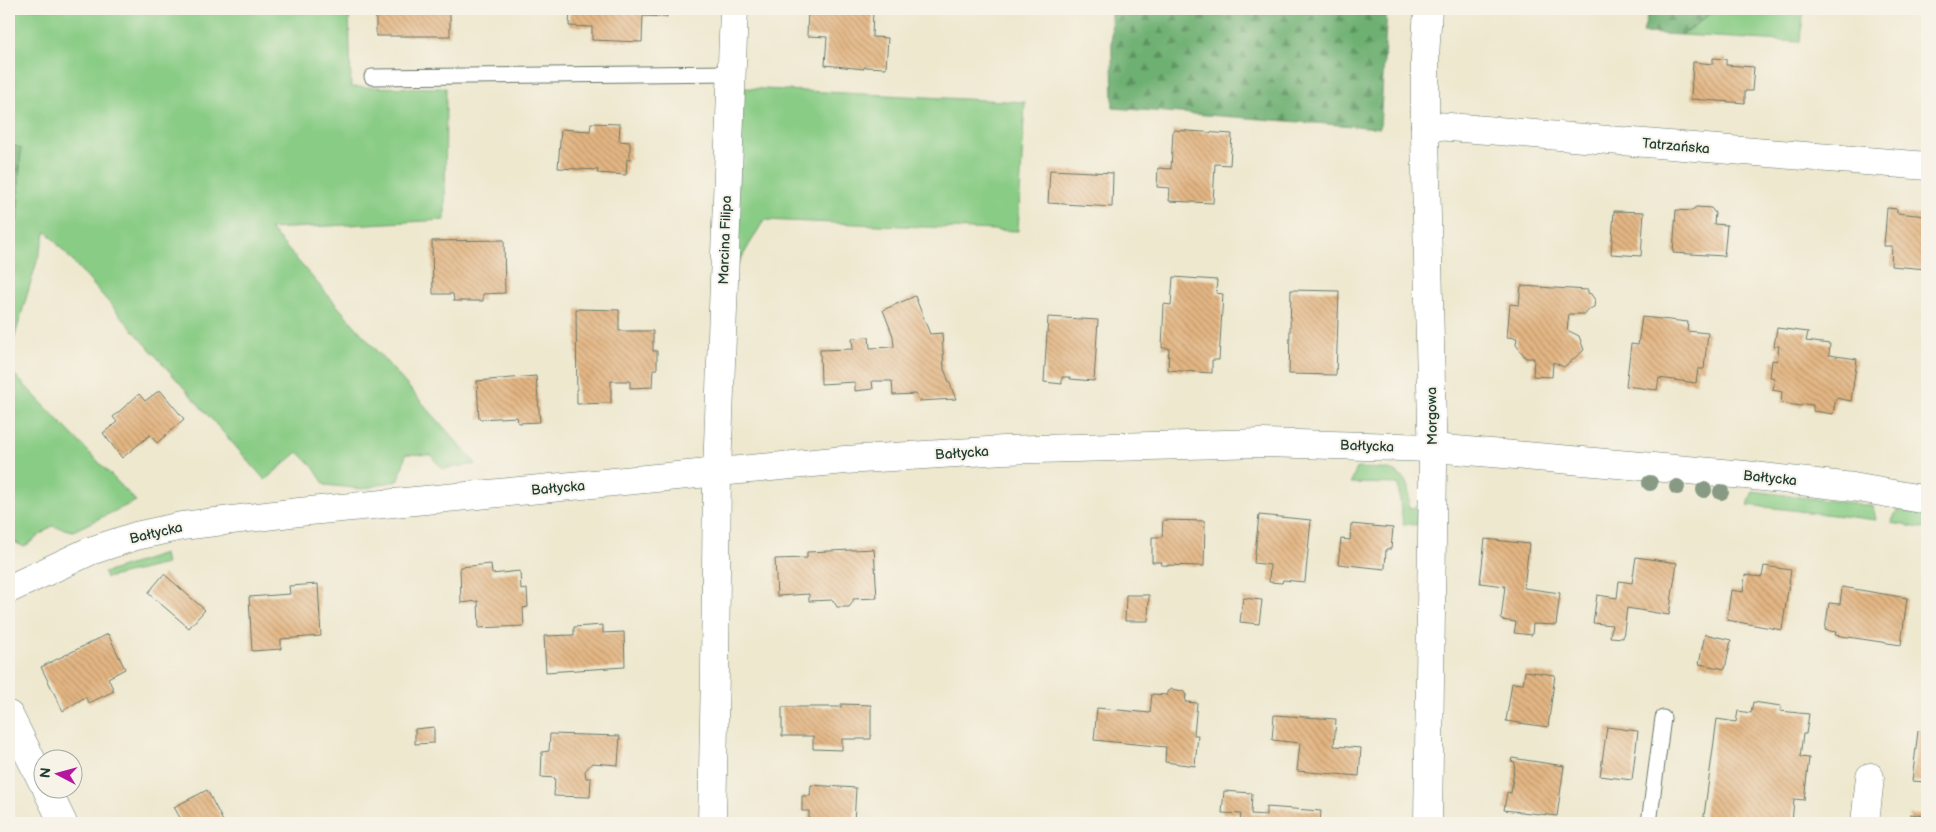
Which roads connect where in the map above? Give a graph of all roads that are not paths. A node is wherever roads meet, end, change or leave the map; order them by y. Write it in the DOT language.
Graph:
graph roads {
  1 [pos="734,9"];
  2 [pos="1428,9"];
  3 [pos="732,73"];
  4 [pos="372,77"];
  5 [pos="1425,125"];
  6 [pos="1927,166"];
  7 [pos="1433,448"];
  8 [pos="717,472"];
  9 [pos="1927,500"];
  10 [pos="9,589"];
  11 [pos="9,715"];
  12 [pos="1662,718"];
  13 [pos="32,761"];
  14 [pos="1870,777"];
  15 [pos="52,800"];
  16 [pos="63,823"];
  17 [pos="712,823"];
  18 [pos="1428,823"];
  19 [pos="1649,823"];
  20 [pos="1865,823"];
  1 -- 3 [label="street, Marcina Filipa"];
  2 -- 5 [label="street, Morgowa"];
  3 -- 4 [label="lane"];
  3 -- 8 [label="street, Marcina Filipa"];
  5 -- 6 [label="street, Tatrzańska"];
  5 -- 7 [label="street, Morgowa"];
  7 -- 8 [label="street, Bałtycka"];
  7 -- 9 [label="street, Bałtycka"];
  7 -- 18 [label="street, Morgowa"];
  8 -- 10 [label="street, Bałtycka"];
  8 -- 17 [label="street, Marcina Filipa"];
  11 -- 13 [label="street"];
  12 -- 19 [label="lane"];
  14 -- 20 [label="street"];
  15 -- 16 [label="street"];
}
